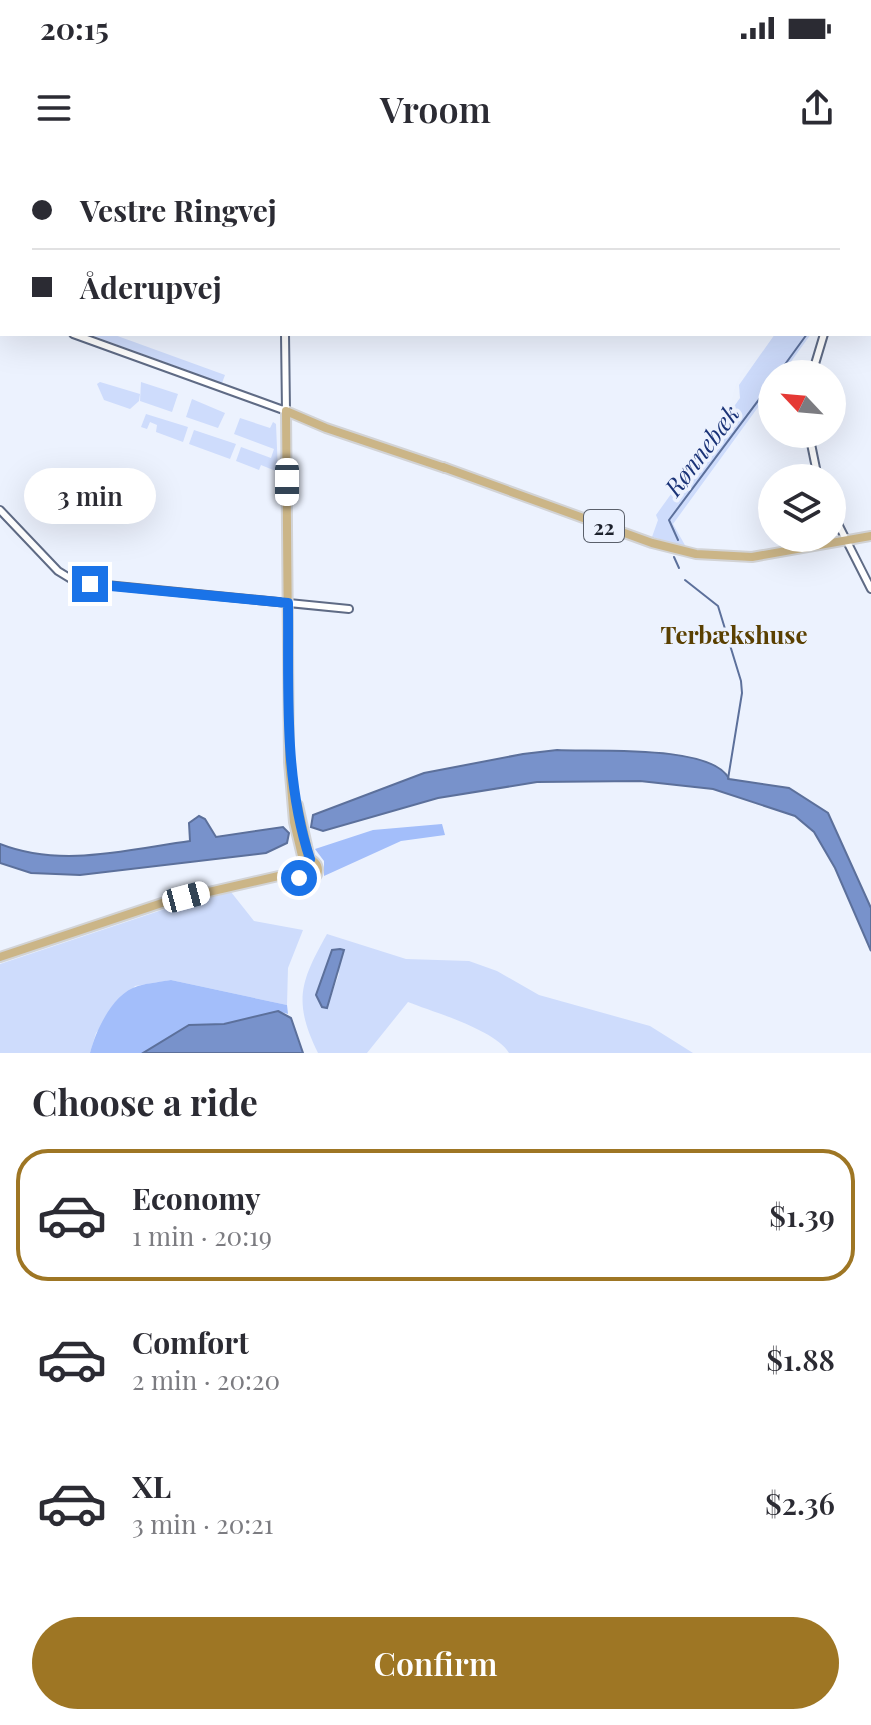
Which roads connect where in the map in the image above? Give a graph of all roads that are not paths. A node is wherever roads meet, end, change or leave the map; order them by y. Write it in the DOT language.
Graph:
graph roads {
  1 [pos="79,336"];
  2 [pos="285,336"];
  3 [pos="823,336"];
  4 [pos="816,360"];
  5 [pos="286,411"];
  6 [pos="0,510"];
  7 [pos="871,536"];
  8 [pos="847,541"];
  9 [pos="871,589"];
  10 [pos="288,603"];
  11 [pos="349,609"];
  12 [pos="306,859"];
  13 [pos="296,872"];
  14 [pos="0,957"];
  1 -- 5 [label="street"];
  2 -- 5 [label="street"];
  3 -- 4 [label="street"];
  5 -- 8 [label="main road, 22"];
  5 -- 10 [label="main road"];
  6 -- 10 [label="street"];
  7 -- 8 [label="main road, 22"];
  8 -- 9 [label="street"];
  10 -- 11 [label="street"];
  10 -- 12 [label="main road"];
  12 -- 13 [label="main road"];
  12 -- 13 [label="main road"];
  13 -- 14 [label="main road"];
}
